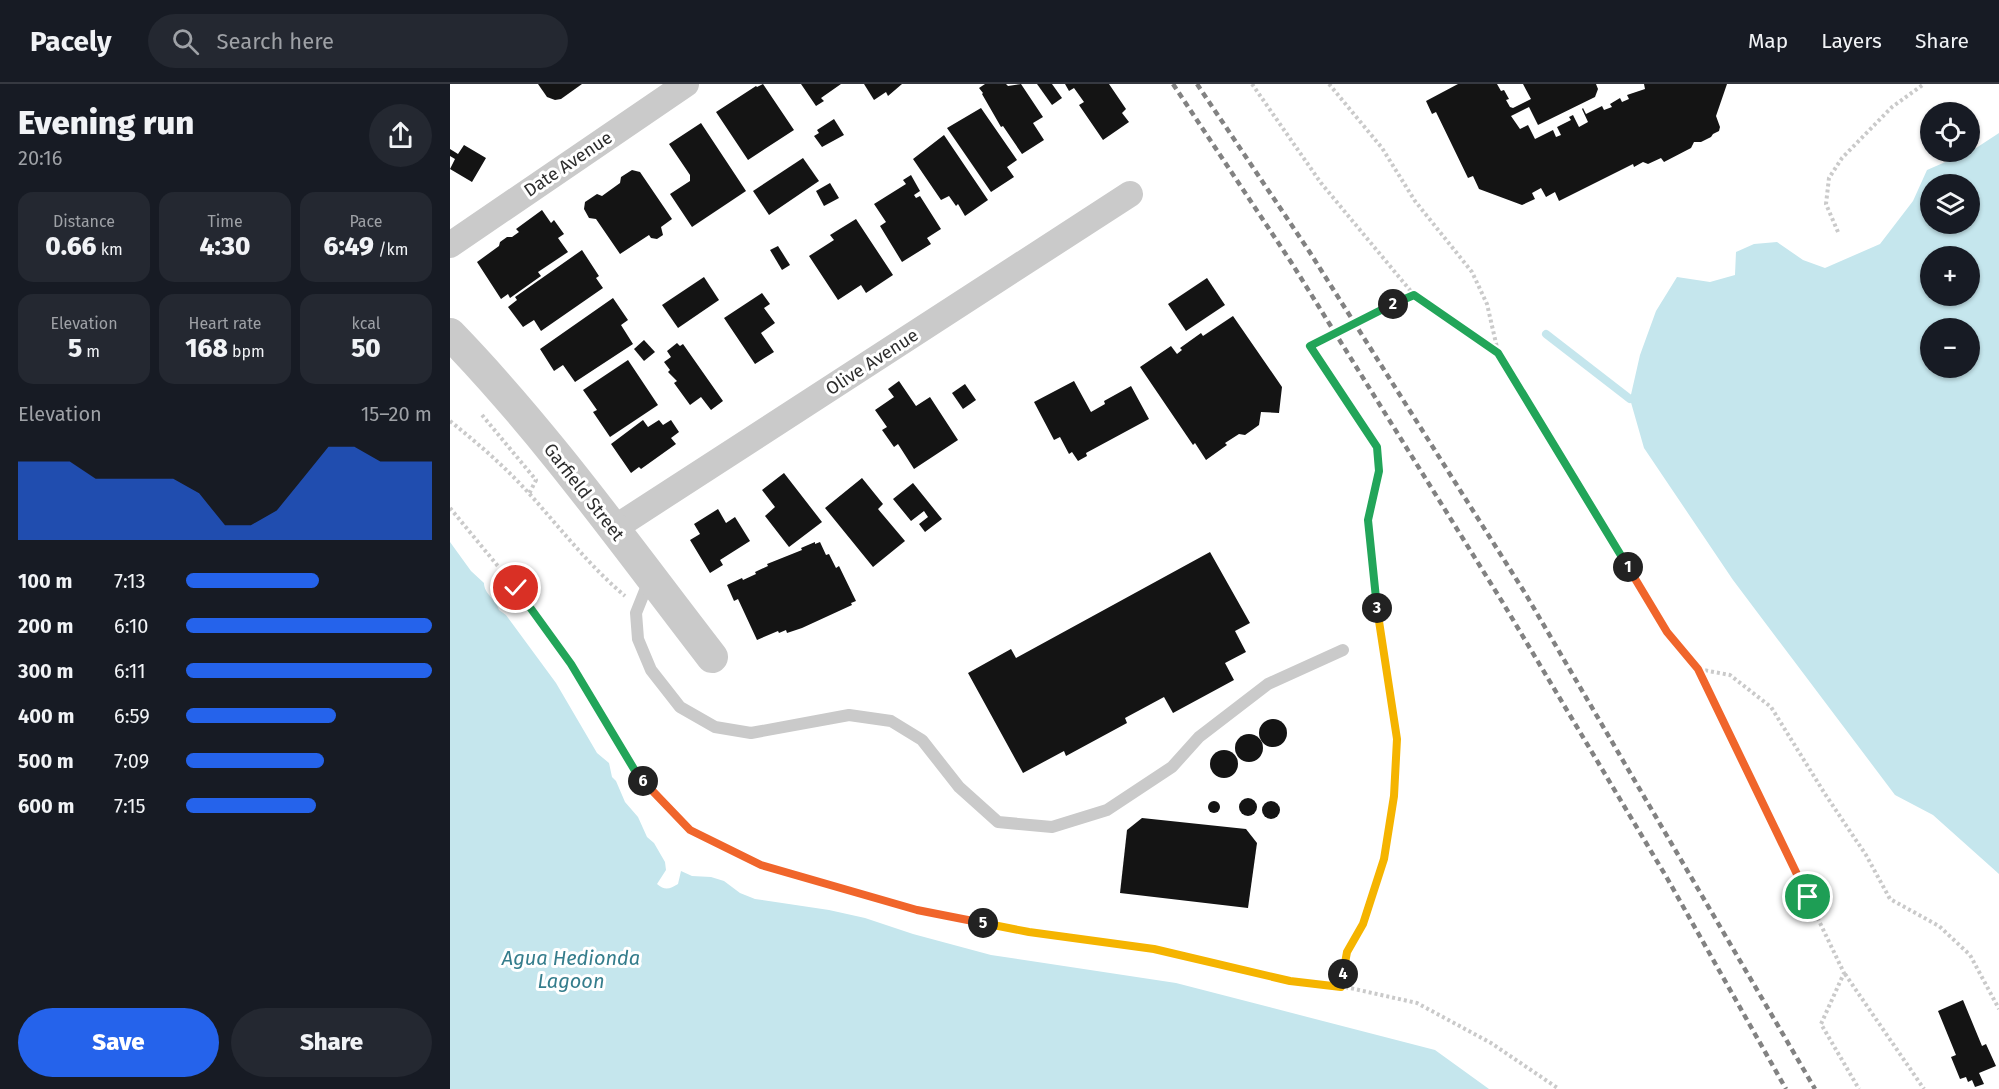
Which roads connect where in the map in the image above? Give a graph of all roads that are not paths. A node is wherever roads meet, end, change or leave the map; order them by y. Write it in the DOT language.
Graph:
graph roads {
  1 [pos="686,84"];
  2 [pos="1130,194"];
  3 [pos="450,245"];
  4 [pos="450,333"];
  5 [pos="614,530"];
  6 [pos="650,577"];
  7 [pos="1343,650"];
  8 [pos="712,657"];
  1 -- 3 [label="street, Date Avenue"];
  2 -- 5 [label="street, Olive Avenue"];
  4 -- 5 [label="street, Garfield Street"];
  5 -- 6 [label="street, Garfield Street"];
  6 -- 7 [label="lane"];
  6 -- 8 [label="street, Garfield Street"];
}
